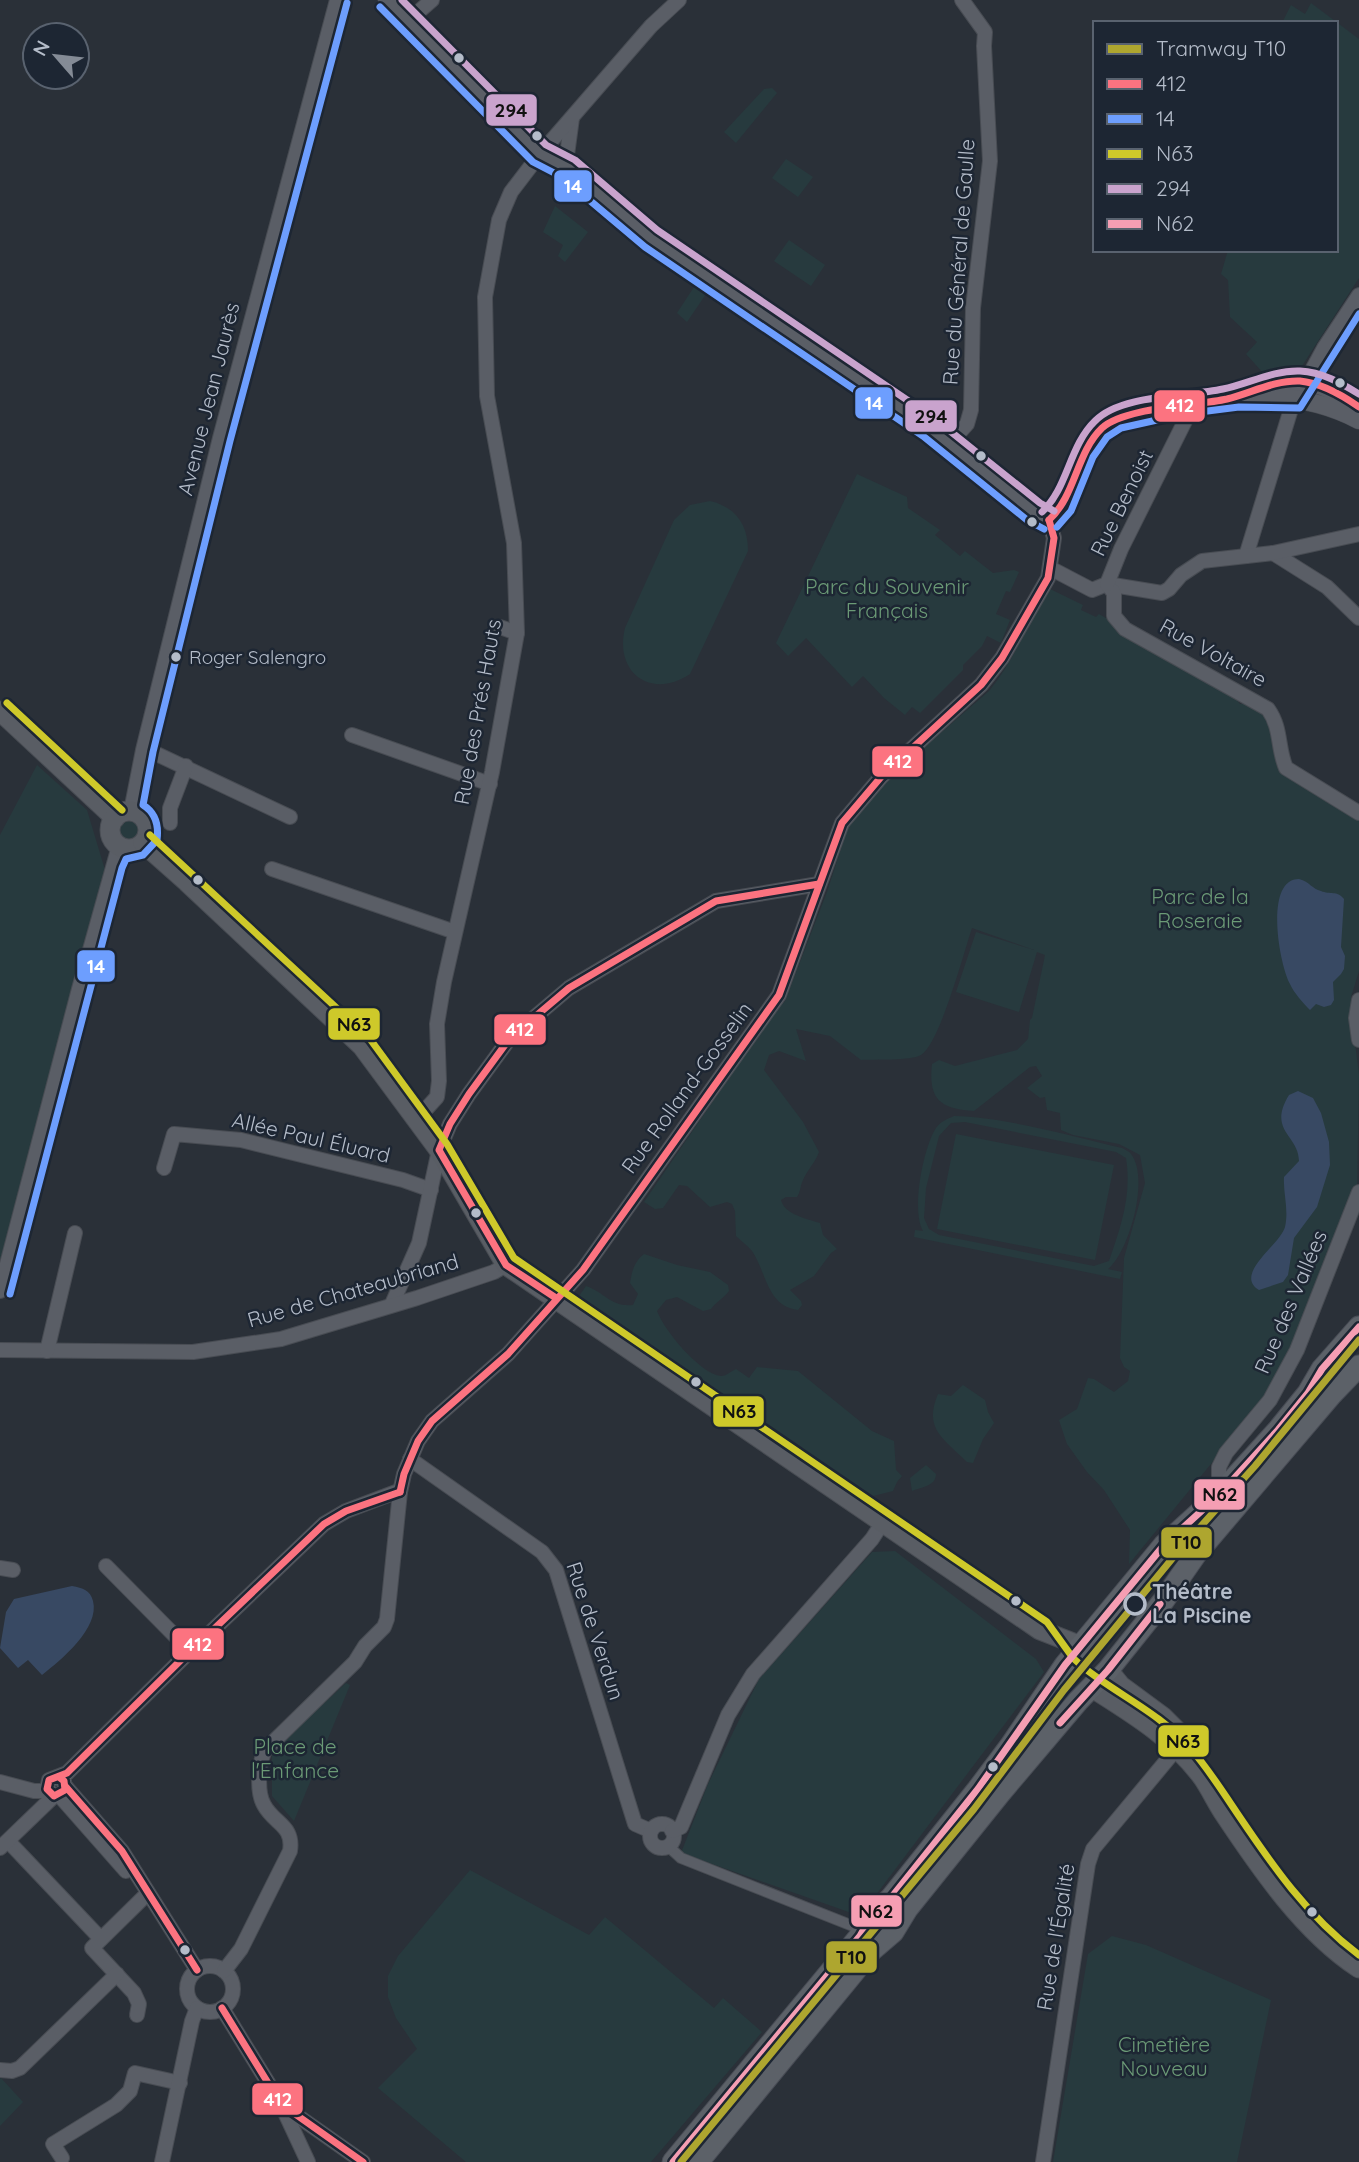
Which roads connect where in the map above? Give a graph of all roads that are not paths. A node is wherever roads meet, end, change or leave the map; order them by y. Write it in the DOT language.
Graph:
graph roads {
  1 [pos="337,0"];
  2 [pos="387,0"];
  3 [pos="432,0"];
  4 [pos="679,0"];
  5 [pos="962,0"];
  6 [pos="408,21"];
  7 [pos="572,117"];
  8 [pos="540,154"];
  9 [pos="568,168"];
  10 [pos="1359,295"];
  11 [pos="1305,381"];
  12 [pos="1239,396"];
  13 [pos="1295,399"];
  14 [pos="1194,403"];
  15 [pos="1359,407"];
  16 [pos="1359,420"];
  17 [pos="950,443"];
  18 [pos="1049,520"];
  19 [pos="1359,534"];
  20 [pos="1273,553"];
  21 [pos="1246,556"];
  22 [pos="1050,568"];
  23 [pos="1107,584"];
  24 [pos="1359,618"];
  25 [pos="500,627"];
  26 [pos="517,633"];
  27 [pos="0,711"];
  28 [pos="352,735"];
  29 [pos="144,748"];
  30 [pos="186,766"];
  31 [pos="490,784"];
  32 [pos="1359,813"];
  33 [pos="123,814"];
  34 [pos="290,817"];
  35 [pos="170,823"];
  36 [pos="143,843"];
  37 [pos="119,846"];
  38 [pos="272,869"];
  39 [pos="819,884"];
  40 [pos="455,932"];
  41 [pos="1359,1000"];
  42 [pos="1359,1040"];
  43 [pos="417,1119"];
  44 [pos="439,1150"];
  45 [pos="164,1168"];
  46 [pos="431,1190"];
  47 [pos="1359,1192"];
  48 [pos="75,1233"];
  49 [pos="506,1265"];
  50 [pos="0,1291"];
  51 [pos="556,1298"];
  52 [pos="392,1304"];
  53 [pos="1359,1327"];
  54 [pos="0,1350"];
  55 [pos="47,1351"];
  56 [pos="1336,1354"];
  57 [pos="1358,1370"];
  58 [pos="410,1459"];
  59 [pos="400,1492"];
  60 [pos="1219,1495"];
  61 [pos="883,1522"];
  62 [pos="106,1566"];
  63 [pos="1040,1630"];
  64 [pos="1081,1646"];
  65 [pos="188,1650"];
  66 [pos="1065,1665"];
  67 [pos="1108,1670"];
  68 [pos="1091,1687"];
  69 [pos="1177,1748"];
  70 [pos="0,1782"];
  71 [pos="60,1786"];
  72 [pos="650,1831"];
  73 [pos="672,1831"];
  74 [pos="4,1844"];
  75 [pos="668,1847"];
  76 [pos="148,1894"];
  77 [pos="863,1930"];
  78 [pos="101,1940"];
  79 [pos="1359,1952"];
  80 [pos="1359,1968"];
  81 [pos="197,1970"];
  82 [pos="224,1971"];
  83 [pos="117,1974"];
  84 [pos="197,2008"];
  85 [pos="222,2008"];
  86 [pos="137,2015"];
  87 [pos="0,2070"];
  88 [pos="180,2083"];
  89 [pos="281,2104"];
  90 [pos="62,2158"];
  91 [pos="162,2161"];
  92 [pos="309,2162"];
  93 [pos="363,2162"];
  94 [pos="673,2162"];
  95 [pos="698,2162"];
  96 [pos="1043,2162"];
  1 -- 29 [label="street, Avenue Jean Jaurès"];
  2 -- 6 [label="street"];
  3 -- 6 [label="street"];
  4 -- 7 [label="street, Rue des Prés Hauts"];
  5 -- 17 [label="street, Rue du Général de Gaulle"];
  6 -- 8 [label="street"];
  7 -- 8 [label="street, Rue des Prés Hauts"];
  7 -- 9 [label="street"];
  8 -- 9 [label="street"];
  8 -- 26 [label="street, Rue des Prés Hauts"];
  9 -- 17 [label="street"];
  10 -- 11 [label="street"];
  11 -- 12 [label="street"];
  11 -- 13 [label="street"];
  11 -- 15 [label="street"];
  12 -- 13 [label="street"];
  12 -- 14 [label="street"];
  13 -- 16 [label="street"];
  13 -- 21 [label="street"];
  14 -- 18 [label="street"];
  14 -- 23 [label="street, Rue Benoist"];
  17 -- 18 [label="street"];
  18 -- 22 [label="street, Rue Rolland-Gosselin"];
  19 -- 20 [label="street"];
  20 -- 21 [label="street"];
  20 -- 24 [label="street"];
  21 -- 23 [label="street"];
  22 -- 23 [label="street"];
  22 -- 39 [label="street, Rue Rolland-Gosselin"];
  23 -- 32 [label="street, Rue Voltaire"];
  25 -- 26 [label="street"];
  26 -- 31 [label="street, Rue des Prés Hauts"];
  27 -- 33 [label="main road"];
  28 -- 31 [label="street"];
  29 -- 30 [label="street"];
  29 -- 33 [label="street, Avenue Jean Jaurès"];
  30 -- 34 [label="street"];
  30 -- 35 [label="street"];
  31 -- 40 [label="street, Rue des Prés Hauts"];
  33 -- 36 [label="main road"];
  33 -- 37 [label="main road"];
  36 -- 37 [label="main road"];
  36 -- 43 [label="main road"];
  37 -- 50 [label="street"];
  38 -- 40 [label="street"];
  39 -- 44 [label="street"];
  39 -- 51 [label="street, Rue Rolland-Gosselin"];
  40 -- 43 [label="street, Rue des Prés Hauts"];
  41 -- 42 [label="street"];
  43 -- 44 [label="main road"];
  44 -- 46 [label="street"];
  44 -- 49 [label="main road"];
  45 -- 46 [label="street, Allée Paul Éluard"];
  46 -- 52 [label="street"];
  47 -- 60 [label="street, Rue des Vallées"];
  48 -- 55 [label="street"];
  49 -- 51 [label="main road"];
  49 -- 52 [label="street, Rue de Chateaubriand"];
  51 -- 58 [label="street, Rue Rolland-Gosselin"];
  51 -- 61 [label="main road"];
  52 -- 55 [label="street, Rue de Chateaubriand"];
  53 -- 56 [label="main road"];
  54 -- 55 [label="street, Rue de Chateaubriand"];
  56 -- 57 [label="street"];
  56 -- 60 [label="main road"];
  57 -- 67 [label="main road"];
  58 -- 59 [label="street, Rue Rolland-Gosselin"];
  58 -- 72 [label="street, Rue de Verdun"];
  59 -- 65 [label="street"];
  59 -- 82 [label="street, Rue Rolland-Gosselin"];
  60 -- 64 [label="main road"];
  61 -- 63 [label="main road"];
  61 -- 73 [label="street"];
  62 -- 65 [label="street"];
  63 -- 64 [label="main road"];
  63 -- 66 [label="main road"];
  64 -- 66 [label="main road"];
  64 -- 67 [label="main road"];
  65 -- 71 [label="street"];
  66 -- 68 [label="main road"];
  66 -- 77 [label="main road"];
  67 -- 68 [label="main road"];
  67 -- 79 [label="main road"];
  68 -- 69 [label="main road"];
  68 -- 95 [label="main road"];
  69 -- 80 [label="main road"];
  69 -- 96 [label="street, Rue de l'Égalité"];
  70 -- 71 [label="street"];
  71 -- 74 [label="street"];
  71 -- 76 [label="street"];
  72 -- 73 [label="street"];
  72 -- 75 [label="street, Rue de Verdun"];
  73 -- 75 [label="street"];
  74 -- 78 [label="street"];
  75 -- 77 [label="street"];
  76 -- 78 [label="street"];
  76 -- 81 [label="street"];
  77 -- 94 [label="main road"];
  78 -- 83 [label="street"];
  81 -- 82 [label="street"];
  81 -- 84 [label="street"];
  82 -- 85 [label="street"];
  83 -- 86 [label="street"];
  83 -- 87 [label="street"];
  84 -- 85 [label="street"];
  84 -- 88 [label="street"];
  85 -- 89 [label="street"];
  88 -- 90 [label="street"];
  88 -- 91 [label="street"];
  89 -- 92 [label="street"];
  89 -- 93 [label="street"];
}
